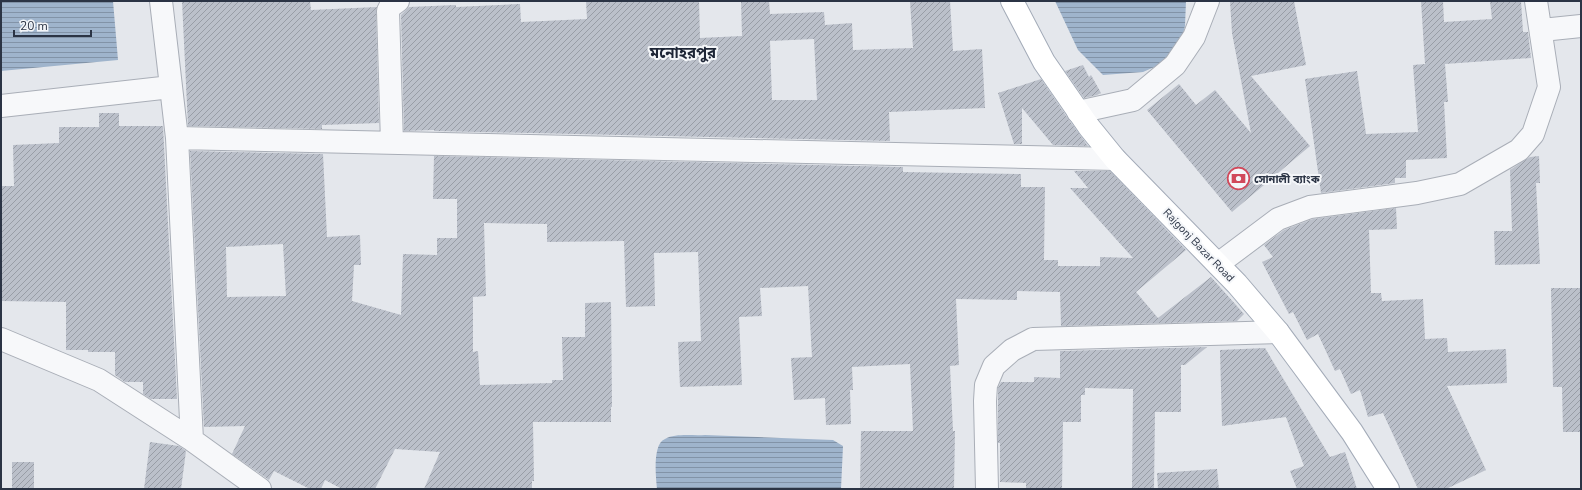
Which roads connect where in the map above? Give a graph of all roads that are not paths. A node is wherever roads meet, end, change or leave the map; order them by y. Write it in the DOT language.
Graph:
graph roads {
  1 [pos="161,1"];
  2 [pos="398,1"];
  3 [pos="1012,1"];
  4 [pos="1536,1"];
  5 [pos="1204,4"];
  6 [pos="1581,26"];
  7 [pos="1542,30"];
  8 [pos="171,87"];
  9 [pos="1,106"];
  10 [pos="1078,112"];
  11 [pos="177,138"];
  12 [pos="392,143"];
  13 [pos="1115,159"];
  14 [pos="1218,264"];
  15 [pos="1278,332"];
  16 [pos="1,339"];
  17 [pos="192,440"];
  18 [pos="260,489"];
  19 [pos="987,489"];
  20 [pos="1388,489"];
  1 -- 8 [label="street"];
  2 -- 12 [label="street"];
  3 -- 10 [label="main road, Rajgonj Bazar Road"];
  4 -- 7 [label="street"];
  5 -- 10 [label="street"];
  6 -- 7 [label="street"];
  7 -- 14 [label="street"];
  8 -- 9 [label="street"];
  8 -- 11 [label="street"];
  10 -- 13 [label="main road, Rajgonj Bazar Road"];
  11 -- 12 [label="street"];
  11 -- 17 [label="street"];
  12 -- 13 [label="street"];
  13 -- 14 [label="main road, Rajgonj Bazar Road"];
  14 -- 15 [label="main road, Rajgonj Bazar Road"];
  15 -- 19 [label="street"];
  15 -- 20 [label="main road, Rajgonj Bazar Road"];
  16 -- 17 [label="street"];
  17 -- 18 [label="street"];
}
